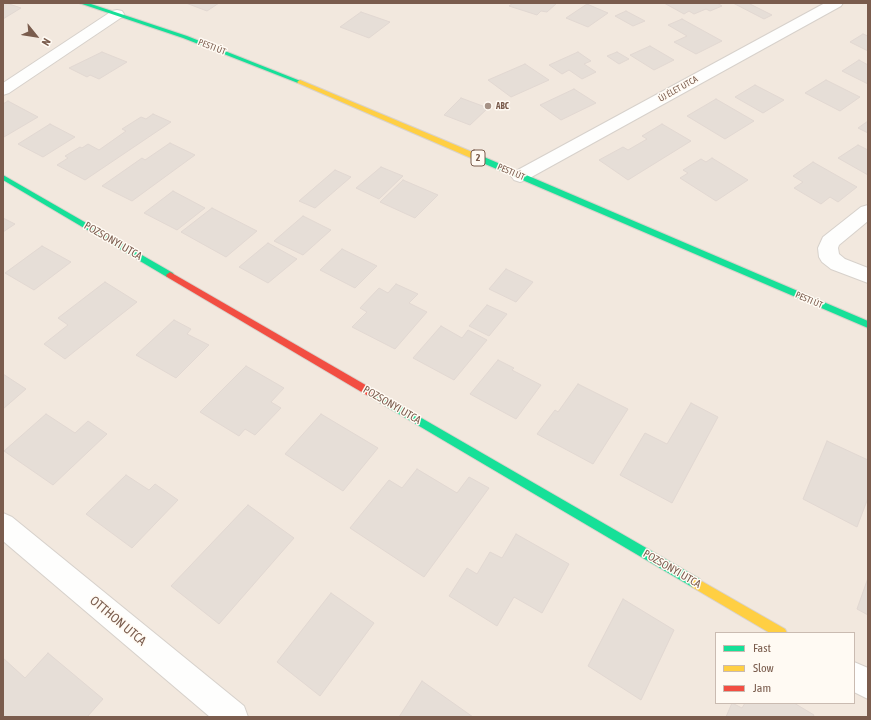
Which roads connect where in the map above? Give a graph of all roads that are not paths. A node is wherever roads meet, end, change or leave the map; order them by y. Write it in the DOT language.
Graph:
graph roads {
  1 [pos="82,3"];
  2 [pos="836,3"];
  3 [pos="117,14"];
  4 [pos="3,90"];
  5 [pos="520,176"];
  6 [pos="3,177"];
  7 [pos="868,211"];
  8 [pos="868,276"];
  9 [pos="868,325"];
  10 [pos="3,525"];
  11 [pos="779,632"];
  12 [pos="855,677"];
  13 [pos="868,684"];
  14 [pos="233,717"];
  1 -- 3 [label="main road, PESTI ÚT / 2"];
  2 -- 5 [label="street, ÚJ ÉLET UTCA"];
  3 -- 4 [label="street"];
  3 -- 5 [label="main road, PESTI ÚT / 2"];
  5 -- 9 [label="main road, PESTI ÚT / 2"];
  6 -- 11 [label="main road, POZSONYI UTCA"];
  7 -- 8 [label="street"];
  10 -- 14 [label="street, OTTHON UTCA"];
  12 -- 13 [label="street"];
}
